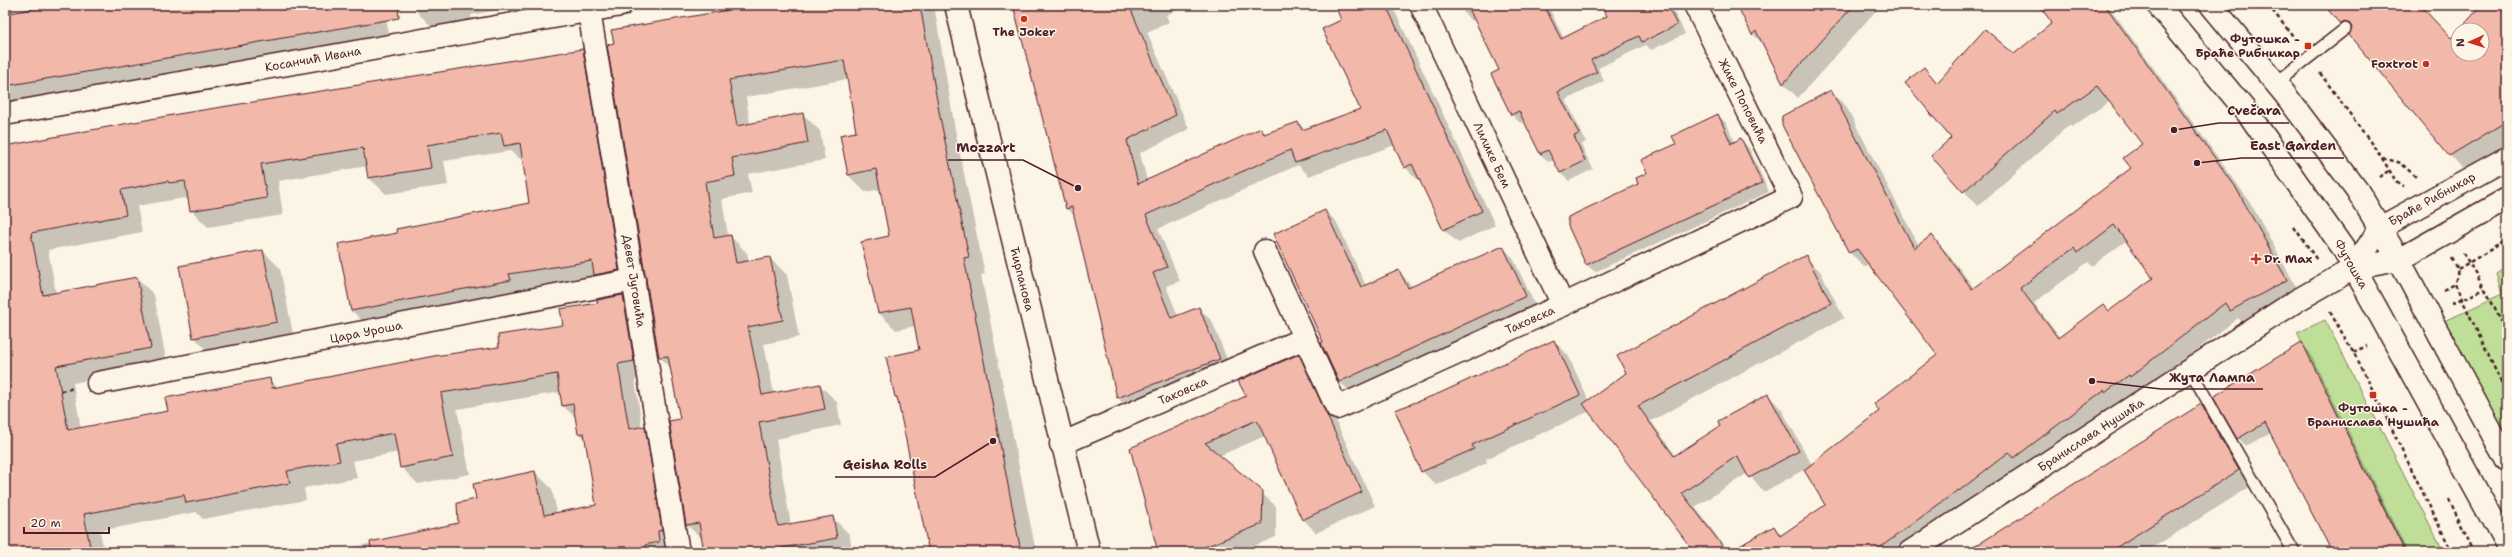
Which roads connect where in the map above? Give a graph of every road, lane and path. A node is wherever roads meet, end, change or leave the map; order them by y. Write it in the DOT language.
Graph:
graph roads {
  1 [pos="621,5"];
  2 [pos="956,5"];
  3 [pos="1421,5"];
  4 [pos="1695,5"];
  5 [pos="2158,5"];
  6 [pos="2211,5"];
  7 [pos="2268,5"];
  8 [pos="589,11"];
  9 [pos="2345,29"];
  10 [pos="2309,57"];
  11 [pos="2276,83"];
  12 [pos="5,114"];
  13 [pos="2382,158"];
  14 [pos="2507,158"];
  15 [pos="2417,179"];
  16 [pos="1791,198"];
  17 [pos="2507,199"];
  18 [pos="2422,206"];
  19 [pos="2380,228"];
  20 [pos="2440,236"];
  21 [pos="2507,240"];
  22 [pos="2461,249"];
  23 [pos="1265,251"];
  24 [pos="2399,260"];
  25 [pos="2469,262"];
  26 [pos="2354,268"];
  27 [pos="2458,269"];
  28 [pos="634,280"];
  29 [pos="1563,305"];
  30 [pos="2327,307"];
  31 [pos="2507,333"];
  32 [pos="1305,338"];
  33 [pos="2190,370"];
  34 [pos="98,383"];
  35 [pos="2507,395"];
  36 [pos="1061,444"];
  37 [pos="2507,461"];
  38 [pos="2507,546"];
  39 [pos="1913,551"];
  40 [pos="678,552"];
  41 [pos="1089,552"];
  42 [pos="2294,552"];
  43 [pos="2452,552"];
  1 -- 8 [label="street, Косанчић Ивана"];
  2 -- 36 [label="street, Ћирпанова"];
  3 -- 29 [label="street, Лилике Бем"];
  4 -- 16 [label="street, Жике Поповића"];
  5 -- 26 [label="street, Футошка"];
  6 -- 11 [label="street"];
  7 -- 10 [label="path"];
  8 -- 12 [label="street, Косанчић Ивана"];
  8 -- 28 [label="street, Девет Југовића"];
  9 -- 10 [label="lane"];
  10 -- 11 [label="lane"];
  10 -- 13 [label="path"];
  11 -- 19 [label="street"];
  13 -- 15 [label="path"];
  13 -- 18 [label="path"];
  14 -- 18 [label="street, Браће Рибникар"];
  16 -- 29 [label="street, Таковска"];
  17 -- 20 [label="street"];
  18 -- 19 [label="street, Браће Рибникар"];
  19 -- 24 [label="street"];
  19 -- 26 [label="street, Браће Рибникар"];
  20 -- 24 [label="street"];
  20 -- 27 [label="path"];
  21 -- 25 [label="path"];
  22 -- 25 [label="path"];
  23 -- 32 [label="street, Таковска"];
  24 -- 26 [label="street"];
  24 -- 37 [label="street"];
  25 -- 27 [label="path"];
  25 -- 31 [label="path"];
  26 -- 33 [label="street, Бранислава Нушића"];
  26 -- 38 [label="street, Футошка"];
  27 -- 35 [label="path"];
  28 -- 34 [label="street, Цара Уроша"];
  28 -- 40 [label="street, Девет Југовића"];
  29 -- 32 [label="street, Таковска"];
  30 -- 43 [label="path"];
  32 -- 36 [label="street, Таковска"];
  33 -- 39 [label="street, Бранислава Нушића"];
  33 -- 42 [label="lane"];
  36 -- 41 [label="street, Ћирпанова"];
}
